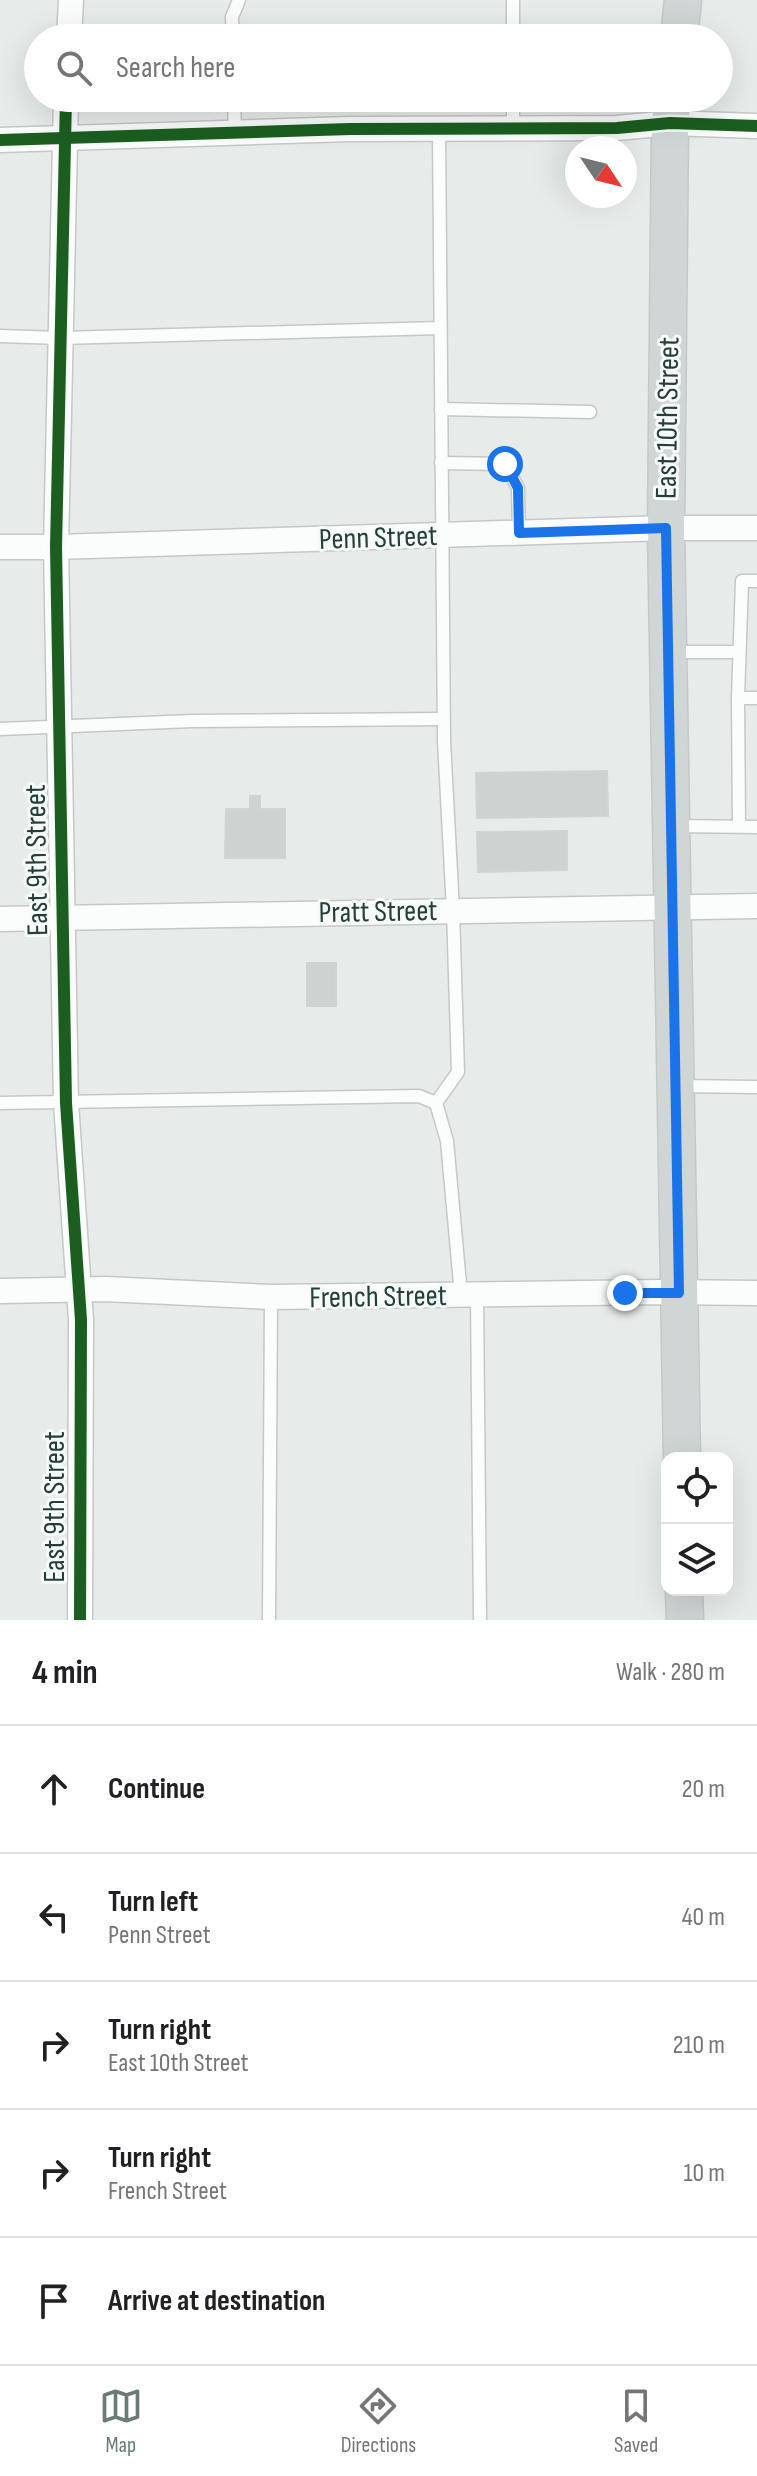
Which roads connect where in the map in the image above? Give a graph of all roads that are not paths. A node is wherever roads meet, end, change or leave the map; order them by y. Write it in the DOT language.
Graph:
graph roads {
  1 [pos="71,0"];
  2 [pos="239,0"];
  3 [pos="513,0"];
  4 [pos="683,0"];
  5 [pos="70,24"];
  6 [pos="232,24"];
  7 [pos="513,24"];
  8 [pos="680,24"];
  9 [pos="65,112"];
  10 [pos="234,112"];
  11 [pos="513,112"];
  12 [pos="665,112"];
  13 [pos="671,112"];
  14 [pos="682,112"];
  15 [pos="757,126"];
  16 [pos="513,128"];
  17 [pos="439,129"];
  18 [pos="235,133"];
  19 [pos="63,138"];
  20 [pos="0,140"];
  21 [pos="440,328"];
  22 [pos="0,336"];
  23 [pos="60,338"];
  24 [pos="441,409"];
  25 [pos="590,412"];
  26 [pos="441,463"];
  27 [pos="666,528"];
  28 [pos="757,528"];
  29 [pos="519,533"];
  30 [pos="441,535"];
  31 [pos="0,547"];
  32 [pos="56,547"];
  33 [pos="757,581"];
  34 [pos="667,652"];
  35 [pos="738,652"];
  36 [pos="751,700"];
  37 [pos="443,719"];
  38 [pos="60,726"];
  39 [pos="0,729"];
  40 [pos="670,826"];
  41 [pos="739,826"];
  42 [pos="757,827"];
  43 [pos="671,906"];
  44 [pos="757,906"];
  45 [pos="453,910"];
  46 [pos="63,918"];
  47 [pos="0,919"];
  48 [pos="675,1086"];
  49 [pos="757,1087"];
  50 [pos="0,1103"];
  51 [pos="66,1103"];
  52 [pos="436,1103"];
  53 [pos="79,1289"];
  54 [pos="0,1291"];
  55 [pos="679,1293"];
  56 [pos="757,1293"];
  57 [pos="469,1295"];
  58 [pos="271,1297"];
  59 [pos="682,1452"];
  60 [pos="684,1596"];
  61 [pos="80,1620"];
  62 [pos="269,1620"];
  63 [pos="480,1620"];
  64 [pos="685,1620"];
  1 -- 5 [label="street"];
  2 -- 6 [label="lane"];
  3 -- 7 [label="lane"];
  4 -- 8 [label="main road"];
  9 -- 19 [label="street, East 9th Street"];
  10 -- 18 [label="lane"];
  11 -- 16 [label="lane"];
  12 -- 16 [label="street"];
  13 -- 27 [label="main road, East 10th Street"];
  14 -- 15 [label="street"];
  16 -- 17 [label="street"];
  17 -- 18 [label="street"];
  17 -- 21 [label="lane"];
  18 -- 19 [label="street"];
  19 -- 20 [label="street"];
  19 -- 23 [label="street, East 9th Street"];
  21 -- 23 [label="lane"];
  21 -- 24 [label="lane"];
  22 -- 23 [label="lane"];
  23 -- 32 [label="street, East 9th Street"];
  24 -- 25 [label="lane"];
  24 -- 26 [label="lane"];
  26 -- 29 [label="lane"];
  26 -- 30 [label="lane"];
  27 -- 28 [label="street, Penn Street"];
  27 -- 29 [label="street, Penn Street"];
  27 -- 34 [label="main road, East 10th Street"];
  29 -- 30 [label="street, Penn Street"];
  30 -- 32 [label="street, Penn Street"];
  30 -- 37 [label="lane"];
  31 -- 32 [label="street, Penn Street"];
  32 -- 38 [label="street, East 9th Street"];
  33 -- 35 [label="lane"];
  34 -- 35 [label="lane"];
  34 -- 40 [label="main road, East 10th Street"];
  35 -- 36 [label="lane"];
  36 -- 41 [label="lane"];
  37 -- 38 [label="lane"];
  37 -- 45 [label="lane"];
  38 -- 39 [label="lane"];
  38 -- 46 [label="street, East 9th Street"];
  40 -- 41 [label="lane"];
  40 -- 43 [label="main road, East 10th Street"];
  41 -- 42 [label="lane"];
  43 -- 44 [label="street, Pratt Street"];
  43 -- 45 [label="street, Pratt Street"];
  43 -- 48 [label="main road, East 10th Street"];
  45 -- 46 [label="street, Pratt Street"];
  45 -- 52 [label="lane"];
  46 -- 47 [label="street, Pratt Street"];
  46 -- 51 [label="street, East 9th Street"];
  48 -- 49 [label="lane"];
  48 -- 55 [label="main road, East 10th Street"];
  50 -- 51 [label="lane"];
  51 -- 52 [label="lane"];
  51 -- 53 [label="street, East 9th Street"];
  52 -- 57 [label="lane"];
  53 -- 54 [label="street, French Street"];
  53 -- 58 [label="street, French Street"];
  53 -- 61 [label="street, East 9th Street"];
  55 -- 56 [label="street, French Street"];
  55 -- 57 [label="street, French Street"];
  55 -- 59 [label="main road, East 10th Street"];
  57 -- 58 [label="street, French Street"];
  57 -- 63 [label="lane"];
  58 -- 62 [label="lane"];
  60 -- 64 [label="main road"];
}
